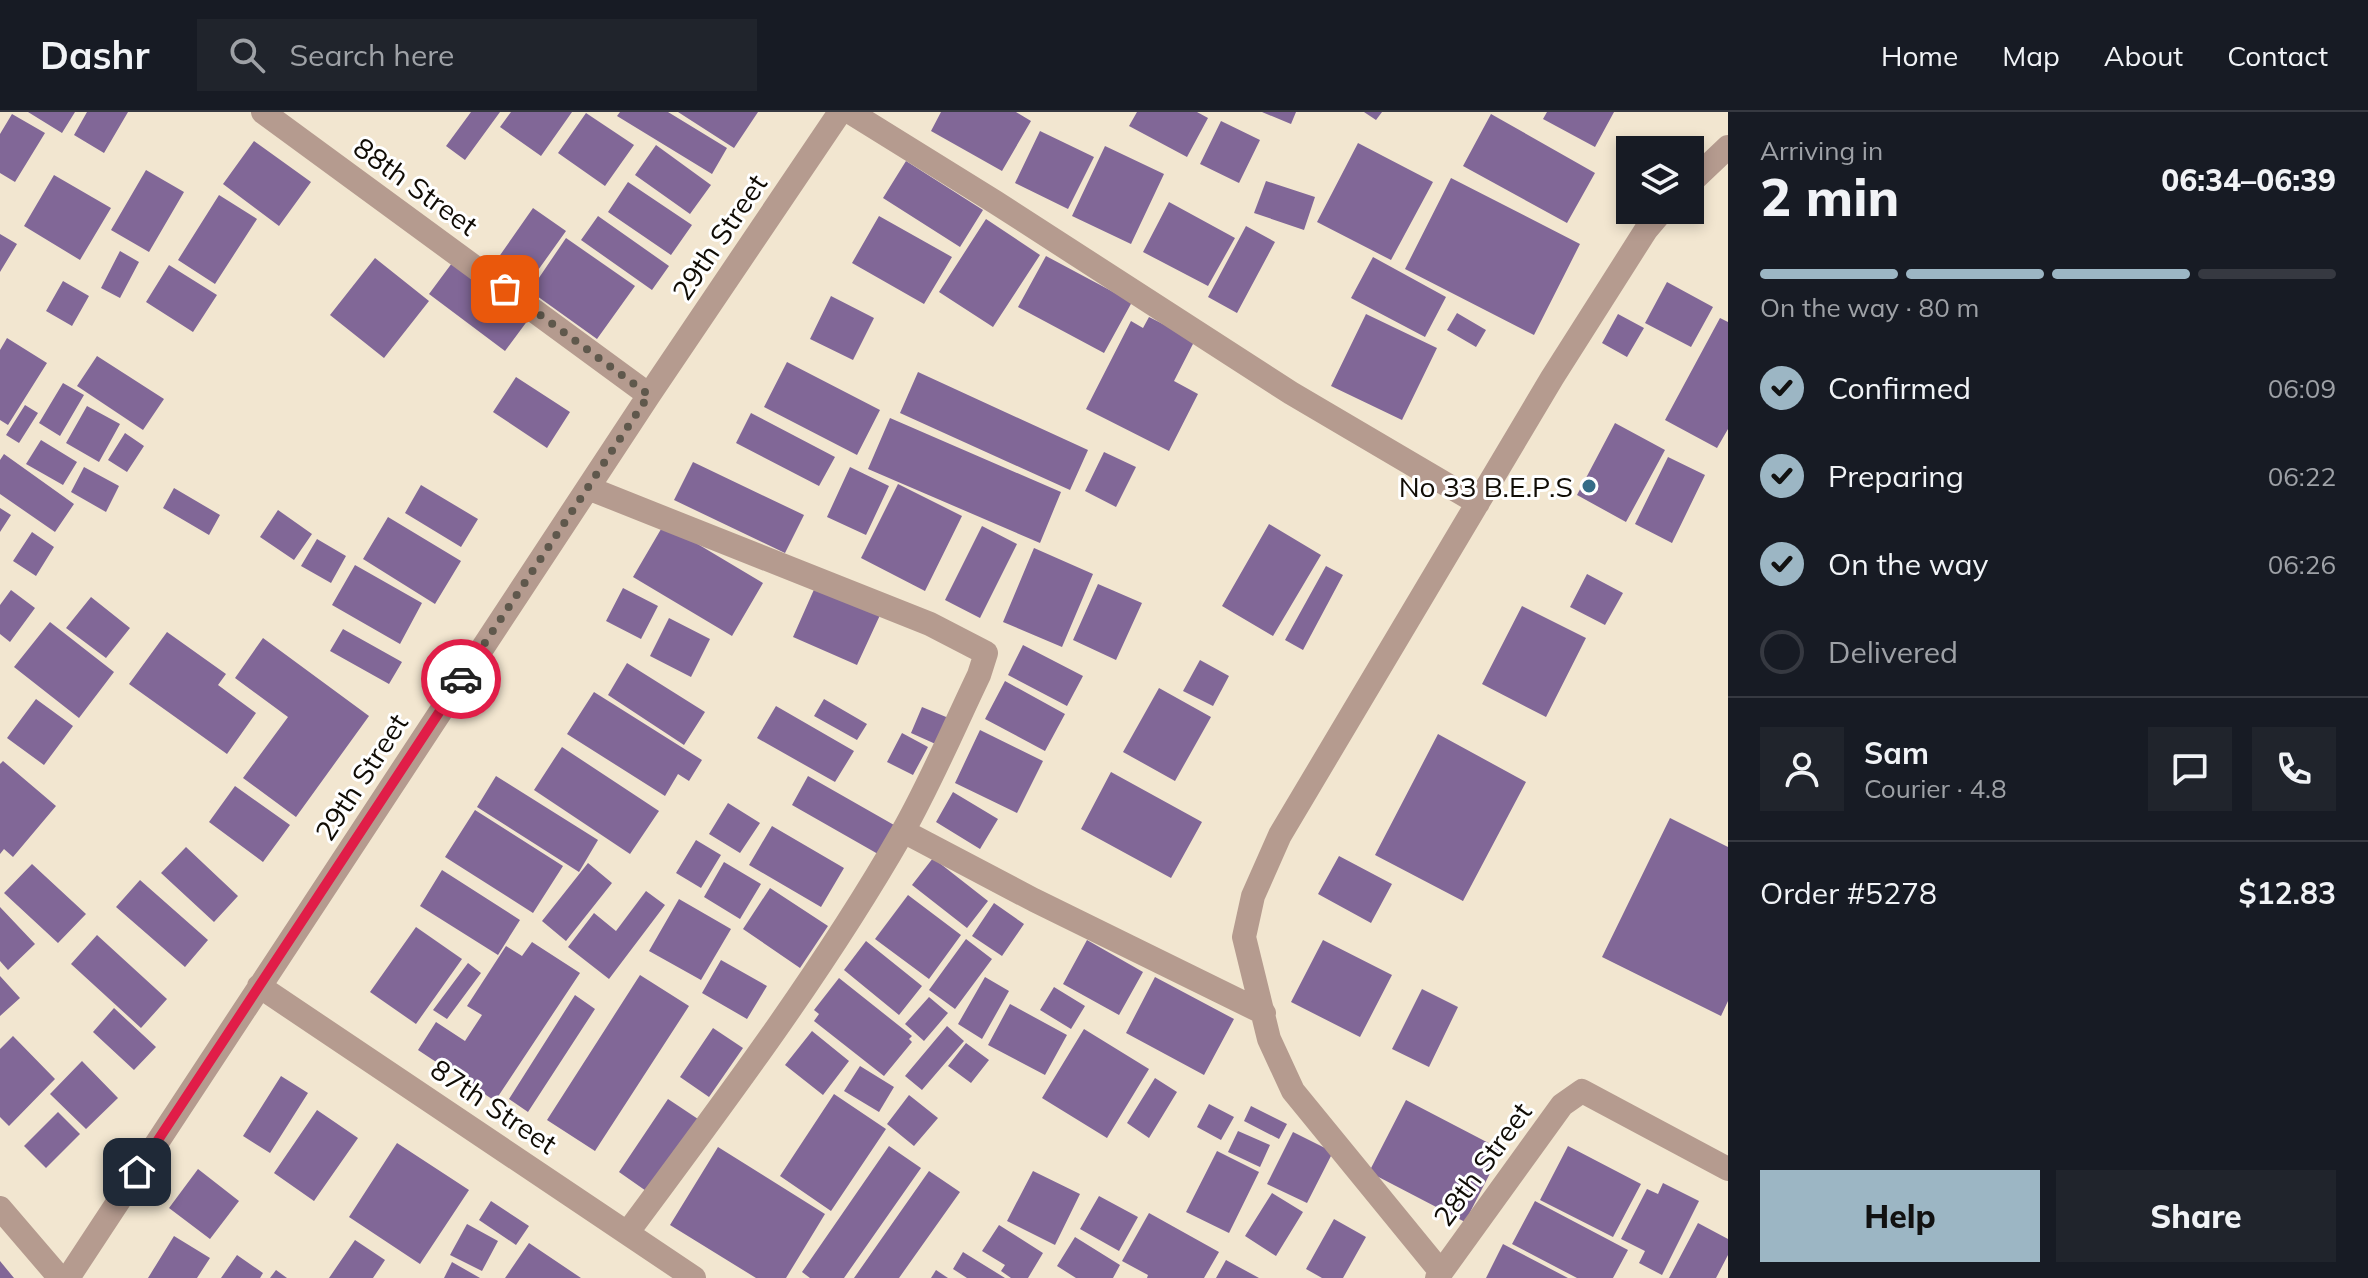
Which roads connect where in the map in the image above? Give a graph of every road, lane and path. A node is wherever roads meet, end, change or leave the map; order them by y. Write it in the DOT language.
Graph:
graph roads {
  1 [pos="263,112"];
  2 [pos="840,112"];
  3 [pos="850,112"];
  4 [pos="1728,147"];
  5 [pos="1704,170"];
  6 [pos="1651,224"];
  7 [pos="649,395"];
  8 [pos="588,488"];
  9 [pos="1478,503"];
  10 [pos="903,831"];
  11 [pos="259,986"];
  12 [pos="1264,1013"];
  13 [pos="1728,1169"];
  14 [pos="0,1208"];
  15 [pos="628,1232"];
  16 [pos="1439,1275"];
  17 [pos="60,1278"];
  18 [pos="68,1278"];
  19 [pos="694,1278"];
  1 -- 7 [label="street, 88th Street"];
  2 -- 7 [label="street, 29th Street"];
  3 -- 9 [label="street"];
  4 -- 5 [label="street"];
  6 -- 9 [label="street"];
  7 -- 8 [label="street, 29th Street"];
  8 -- 10 [label="street"];
  8 -- 11 [label="street, 29th Street"];
  9 -- 12 [label="street"];
  10 -- 12 [label="street"];
  10 -- 15 [label="street"];
  11 -- 15 [label="street, 87th Street"];
  11 -- 18 [label="street, 29th Street"];
  12 -- 16 [label="street"];
  13 -- 16 [label="street, 28th Street"];
  14 -- 17 [label="street"];
  15 -- 19 [label="street, 87th Street"];
}
